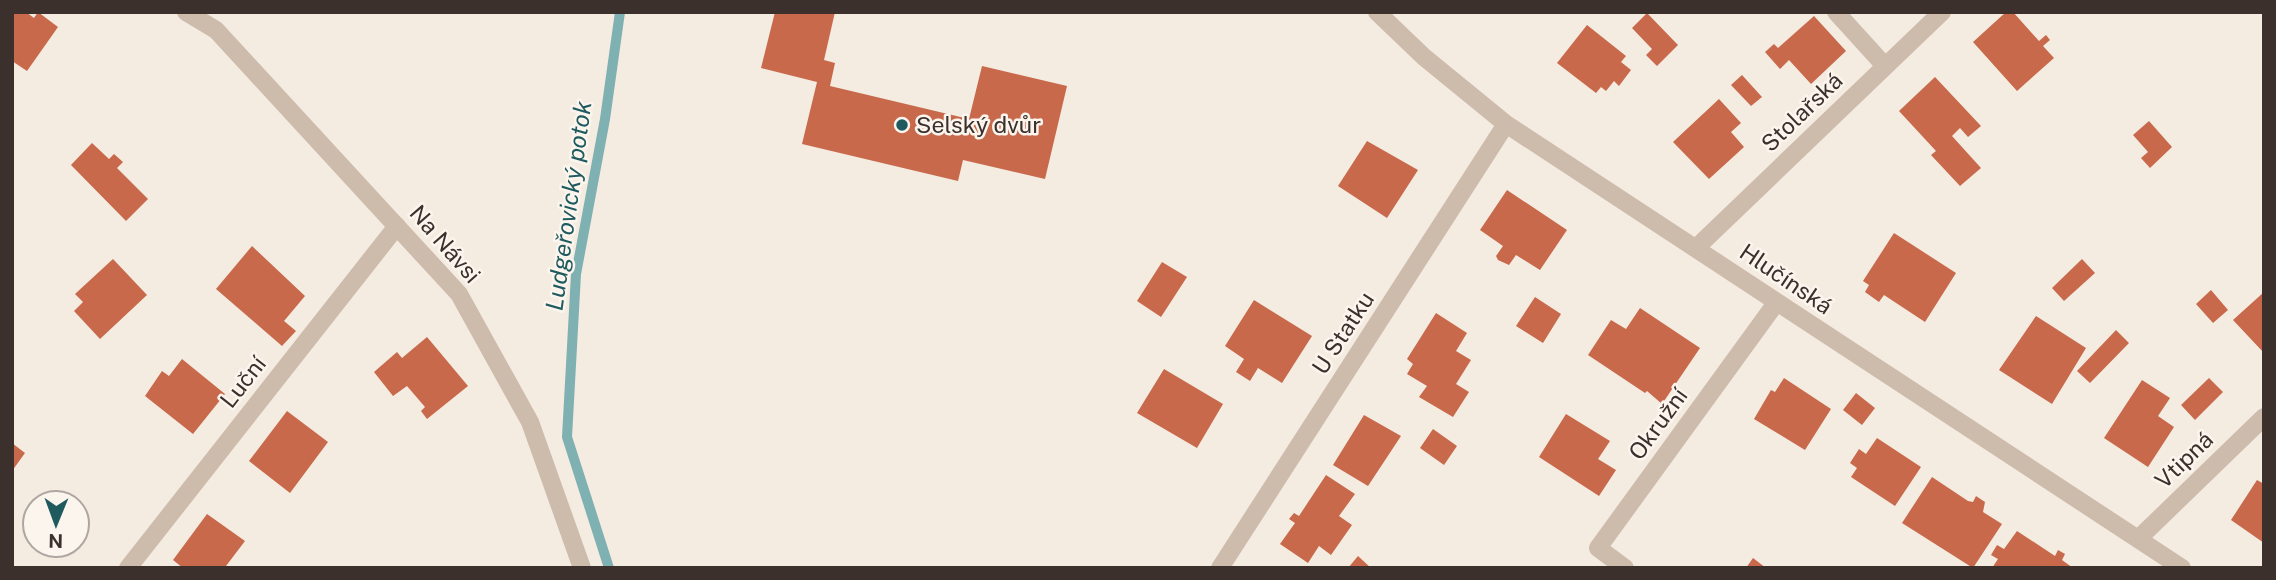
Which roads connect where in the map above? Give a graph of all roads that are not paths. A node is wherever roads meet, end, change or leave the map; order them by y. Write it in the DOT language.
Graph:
graph roads {
  1 [pos="186,12"];
  2 [pos="1377,12"];
  3 [pos="1836,12"];
  4 [pos="1942,12"];
  5 [pos="1885,66"];
  6 [pos="1506,124"];
  7 [pos="397,226"];
  8 [pos="1696,248"];
  9 [pos="1776,303"];
  10 [pos="2264,417"];
  11 [pos="2138,539"];
  12 [pos="128,568"];
  13 [pos="582,568"];
  14 [pos="1220,568"];
  15 [pos="1625,568"];
  16 [pos="2182,568"];
  1 -- 7 [label="street, Na Návsi"];
  2 -- 6 [label="street, Hlučínská"];
  3 -- 5 [label="street"];
  4 -- 5 [label="street, Stolařská"];
  5 -- 8 [label="street, Stolařská"];
  6 -- 8 [label="street, Hlučínská"];
  6 -- 14 [label="street, U Statku"];
  7 -- 12 [label="street, Luční"];
  7 -- 13 [label="street, Na Návsi"];
  8 -- 9 [label="street, Hlučínská"];
  9 -- 11 [label="street, Hlučínská"];
  9 -- 15 [label="street, Okružní"];
  10 -- 11 [label="street, Vtipná"];
  11 -- 16 [label="street, Hlučínská"];
}
